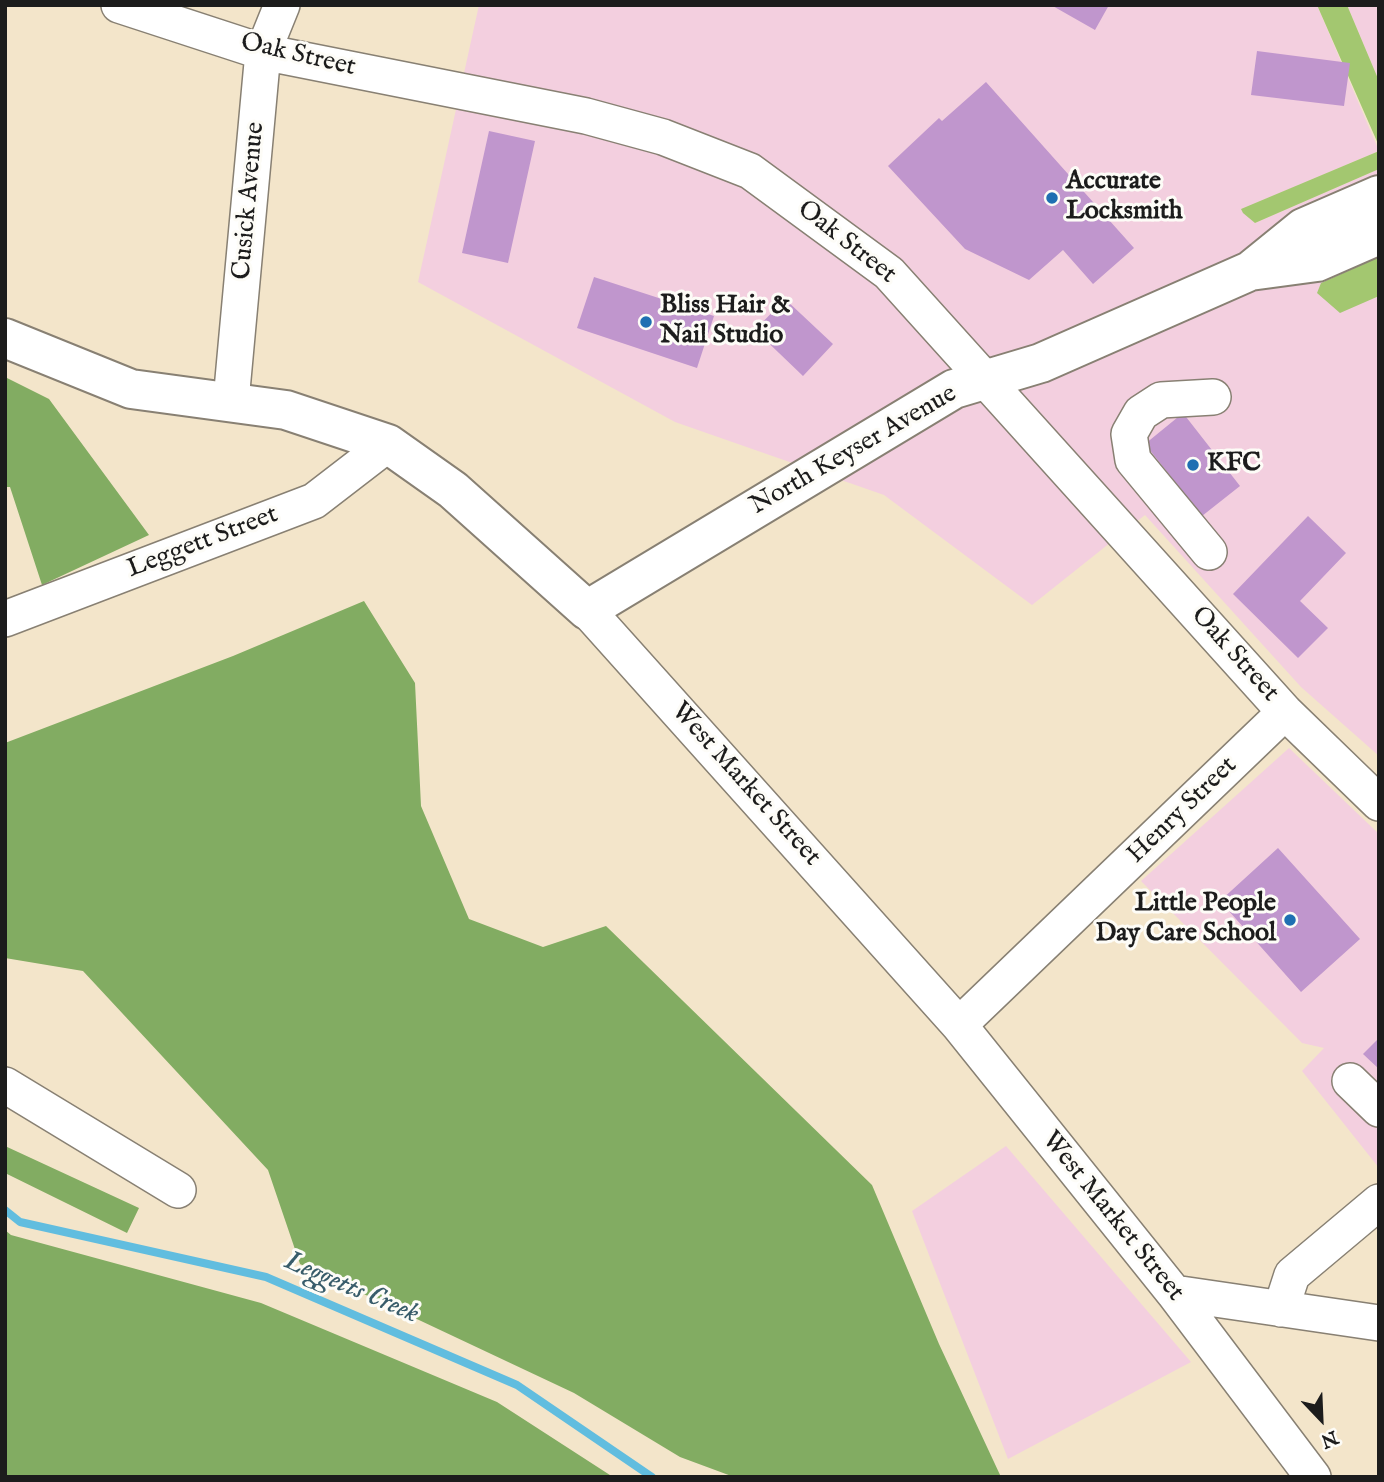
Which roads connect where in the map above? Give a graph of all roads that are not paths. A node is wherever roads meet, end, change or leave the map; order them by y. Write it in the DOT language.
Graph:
graph roads {
  1 [pos="118,5"];
  2 [pos="282,5"];
  3 [pos="264,52"];
  4 [pos="1379,195"];
  5 [pos="1379,234"];
  6 [pos="1250,271"];
  7 [pos="5,338"];
  8 [pos="986,380"];
  9 [pos="1213,397"];
  10 [pos="231,401"];
  11 [pos="388,444"];
  12 [pos="1209,552"];
  13 [pos="587,610"];
  14 [pos="5,618"];
  15 [pos="1285,712"];
  16 [pos="1379,803"];
  17 [pos="959,1025"];
  18 [pos="1350,1080"];
  19 [pos="5,1085"];
  20 [pos="1379,1110"];
  21 [pos="178,1190"];
  22 [pos="1379,1202"];
  23 [pos="1174,1293"];
  24 [pos="1281,1309"];
  25 [pos="1379,1323"];
  26 [pos="1312,1477"];
  1 -- 3 [label="street, Oak Street"];
  2 -- 3 [label="street, Cusick Avenue"];
  3 -- 8 [label="street, Oak Street"];
  3 -- 10 [label="street, Cusick Avenue"];
  4 -- 6 [label="main road, North Keyser Avenue"];
  5 -- 6 [label="main road, North Keyser Avenue"];
  6 -- 8 [label="main road, North Keyser Avenue"];
  7 -- 10 [label="main road, West Market Street"];
  8 -- 13 [label="main road, North Keyser Avenue"];
  8 -- 15 [label="street, Oak Street"];
  9 -- 12 [label="street"];
  10 -- 11 [label="main road, West Market Street"];
  11 -- 13 [label="main road, West Market Street"];
  11 -- 14 [label="street, Leggett Street"];
  13 -- 17 [label="street, West Market Street"];
  15 -- 16 [label="street, Oak Street"];
  15 -- 17 [label="street, Henry Street"];
  17 -- 23 [label="street, West Market Street"];
  18 -- 20 [label="street"];
  19 -- 21 [label="street"];
  22 -- 24 [label="street"];
  23 -- 24 [label="street"];
  23 -- 26 [label="street, West Market Street"];
  24 -- 25 [label="street"];
}
